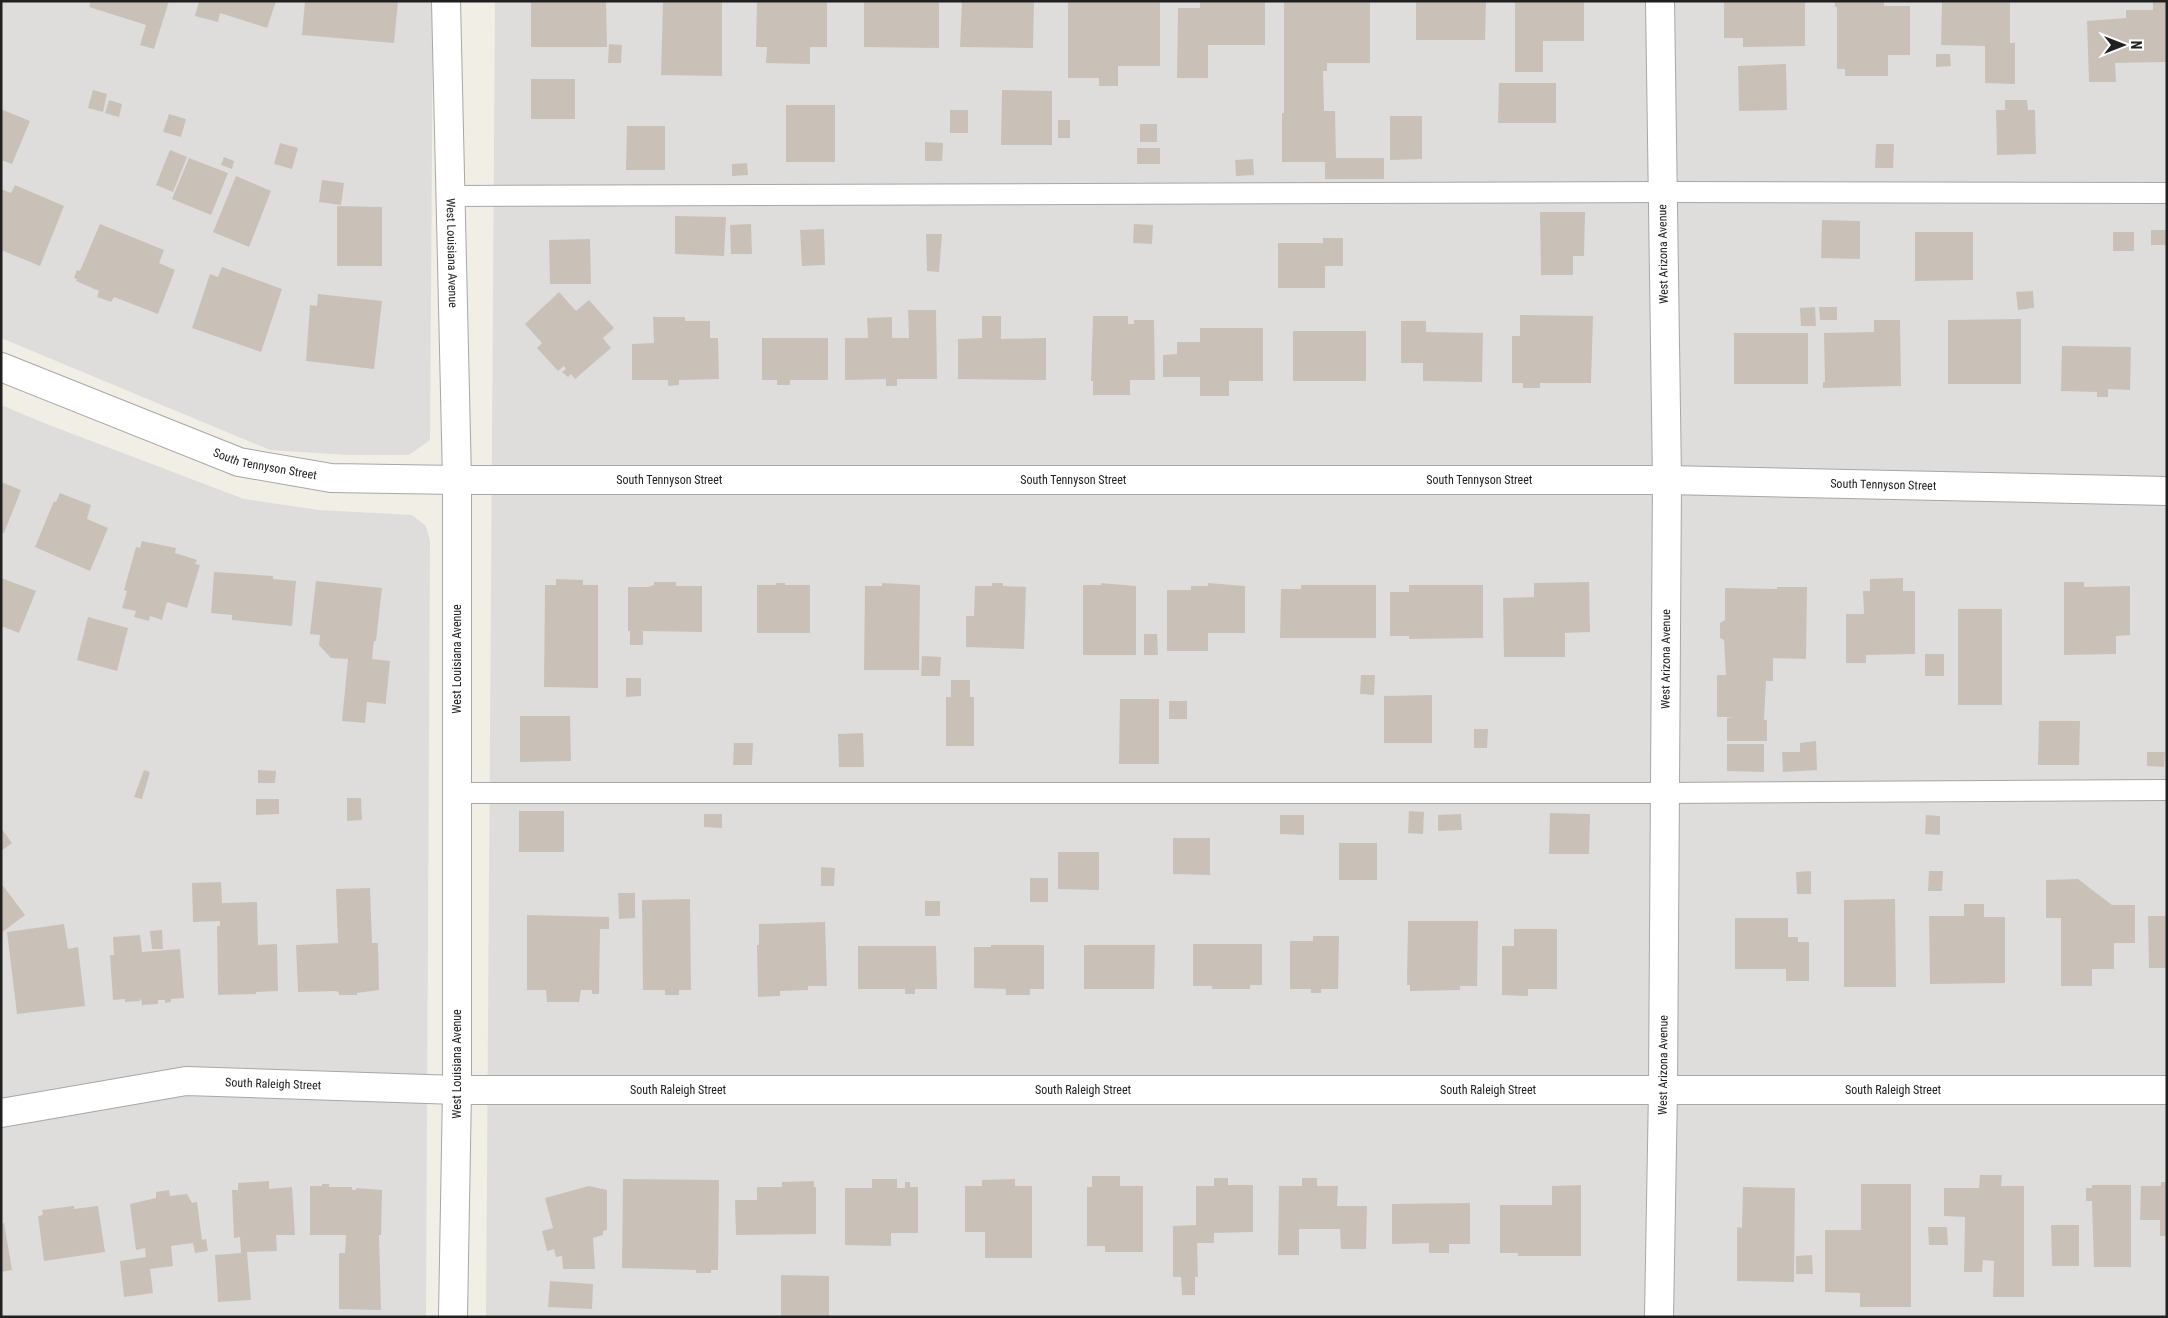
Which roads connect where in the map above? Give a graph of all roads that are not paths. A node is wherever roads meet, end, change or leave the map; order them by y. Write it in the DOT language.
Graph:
graph roads {
  1 [pos="446,1"];
  2 [pos="1660,1"];
  3 [pos="1663,192"];
  4 [pos="2167,193"];
  5 [pos="450,196"];
  6 [pos="1,367"];
  7 [pos="457,480"];
  8 [pos="1667,480"];
  9 [pos="2167,492"];
  10 [pos="2167,790"];
  11 [pos="457,793"];
  12 [pos="1665,793"];
  13 [pos="457,1090"];
  14 [pos="1663,1090"];
  15 [pos="2167,1090"];
  16 [pos="1,1113"];
  17 [pos="454,1317"];
  18 [pos="1659,1317"];
  1 -- 5 [label="street, West Louisiana Avenue"];
  2 -- 3 [label="street, West Arizona Avenue"];
  3 -- 4 [label="lane"];
  3 -- 5 [label="lane"];
  3 -- 8 [label="street, West Arizona Avenue"];
  5 -- 7 [label="street, West Louisiana Avenue"];
  6 -- 7 [label="street, South Tennyson Street"];
  7 -- 8 [label="street, South Tennyson Street"];
  7 -- 11 [label="street, West Louisiana Avenue"];
  8 -- 9 [label="street, South Tennyson Street"];
  8 -- 12 [label="street, West Arizona Avenue"];
  10 -- 12 [label="lane"];
  11 -- 12 [label="lane"];
  11 -- 13 [label="street, West Louisiana Avenue"];
  12 -- 14 [label="street, West Arizona Avenue"];
  13 -- 14 [label="street, South Raleigh Street"];
  13 -- 16 [label="street, South Raleigh Street"];
  13 -- 17 [label="street, West Louisiana Avenue"];
  14 -- 15 [label="street, South Raleigh Street"];
  14 -- 18 [label="street, West Arizona Avenue"];
}
